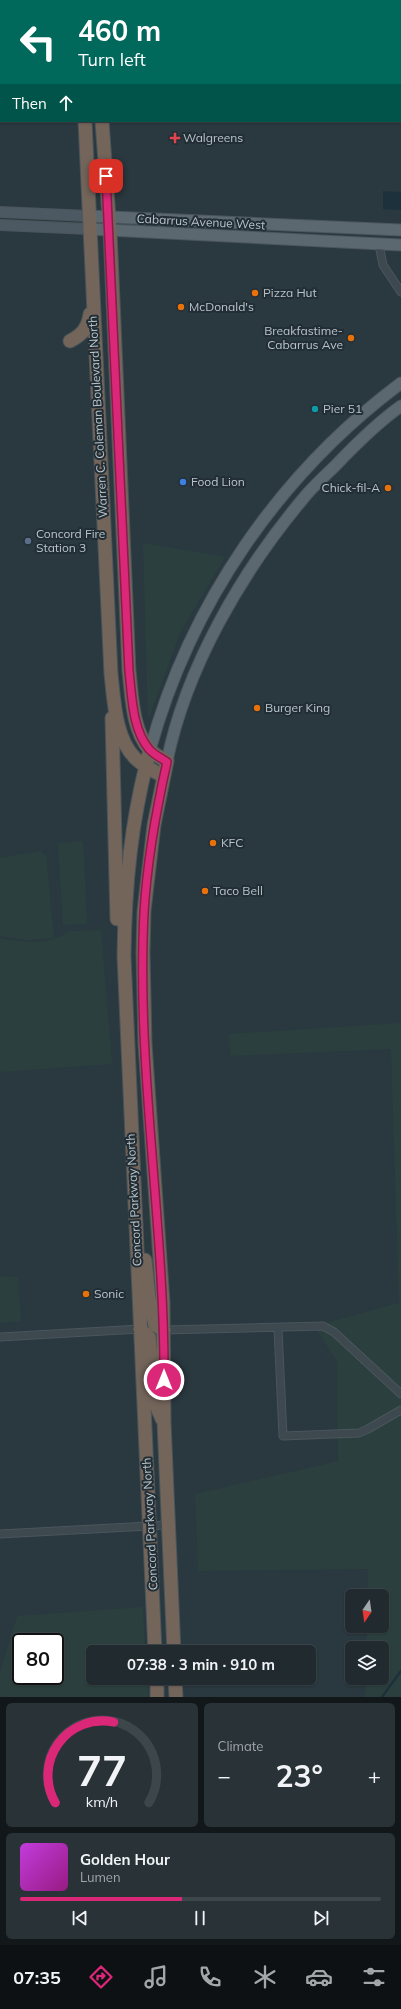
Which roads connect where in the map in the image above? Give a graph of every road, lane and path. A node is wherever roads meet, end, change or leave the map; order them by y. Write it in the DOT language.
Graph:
graph roads {
  1 [pos="85,122"];
  2 [pos="102,122"];
  3 [pos="0,212"];
  4 [pos="89,216"];
  5 [pos="109,216"];
  6 [pos="0,225"];
  7 [pos="363,228"];
  8 [pos="89,230"];
  9 [pos="401,230"];
  10 [pos="110,231"];
  11 [pos="250,238"];
  12 [pos="401,238"];
  13 [pos="379,245"];
  14 [pos="401,245"];
  15 [pos="401,292"];
  16 [pos="93,299"];
  17 [pos="96,363"];
  18 [pos="401,383"];
  19 [pos="401,406"];
  20 [pos="122,533"];
  21 [pos="103,534"];
  22 [pos="110,674"];
  23 [pos="150,750"];
  24 [pos="167,762"];
  25 [pos="145,767"];
  26 [pos="164,776"];
  27 [pos="124,956"];
  28 [pos="149,1094"];
  29 [pos="129,1096"];
  30 [pos="133,1186"];
  31 [pos="140,1329"];
  32 [pos="278,1329"];
  33 [pos="164,1330"];
  34 [pos="0,1337"];
  35 [pos="401,1394"];
  36 [pos="401,1410"];
  37 [pos="164,1422"];
  38 [pos="167,1525"];
  39 [pos="150,1526"];
  40 [pos="0,1534"];
  41 [pos="156,1645"];
  42 [pos="174,1645"];
  43 [pos="157,1685"];
  44 [pos="175,1685"];
  45 [pos="158,1697"];
  46 [pos="176,1697"];
  1 -- 4 [label="highway, Warren C. Coleman Boulevard North"];
  2 -- 5 [label="highway, Warren C. Coleman Boulevard North"];
  3 -- 4 [label="main road, Cabarrus Avenue West"];
  4 -- 5 [label="main road, Cabarrus Avenue West"];
  4 -- 8 [label="highway, Warren C. Coleman Boulevard North"];
  5 -- 7 [label="main road, Cabarrus Avenue West"];
  5 -- 10 [label="highway, Warren C. Coleman Boulevard North"];
  6 -- 8 [label="main road, Cabarrus Avenue West"];
  7 -- 9 [label="main road, Cabarrus Avenue West"];
  7 -- 11 [label="main road"];
  8 -- 10 [label="main road, Cabarrus Avenue West"];
  8 -- 16 [label="highway, Warren C. Coleman Boulevard North"];
  10 -- 11 [label="main road, Cabarrus Avenue West"];
  10 -- 20 [label="highway, Warren C. Coleman Boulevard North"];
  11 -- 13 [label="main road, Cabarrus Avenue West"];
  12 -- 13 [label="main road"];
  13 -- 14 [label="main road, Cabarrus Avenue West"];
  13 -- 15 [label="street"];
  16 -- 17 [label="highway, Warren C. Coleman Boulevard North"];
  16 -- 17 [label="highway"];
  17 -- 21 [label="highway, Warren C. Coleman Boulevard North"];
  18 -- 23 [label="main road"];
  19 -- 24 [label="main road"];
  20 -- 21 [label="highway"];
  20 -- 23 [label="highway, Warren C. Coleman Boulevard North"];
  21 -- 22 [label="highway, Warren C. Coleman Boulevard North"];
  22 -- 25 [label="highway, Warren C. Coleman Boulevard North"];
  22 -- 27 [label="highway"];
  23 -- 24 [label="highway"];
  23 -- 25 [label="highway, Concord Parkway North"];
  24 -- 26 [label="highway, Concord Parkway North"];
  25 -- 26 [label="highway, Warren C. Coleman Boulevard North"];
  25 -- 27 [label="highway, Concord Parkway North"];
  26 -- 28 [label="highway, Concord Parkway North"];
  27 -- 29 [label="highway, Concord Parkway North"];
  28 -- 29 [label="highway"];
  28 -- 33 [label="highway, Concord Parkway North"];
  29 -- 30 [label="highway, Concord Parkway North"];
  30 -- 31 [label="highway, Concord Parkway North"];
  30 -- 33 [label="highway"];
  31 -- 34 [label="street"];
  31 -- 37 [label="highway"];
  31 -- 39 [label="highway, Concord Parkway North"];
  32 -- 33 [label="street"];
  32 -- 35 [label="street"];
  32 -- 36 [label="street"];
  33 -- 37 [label="highway, Concord Parkway North"];
  37 -- 38 [label="highway, Concord Parkway North"];
  38 -- 39 [label="street"];
  38 -- 42 [label="highway, Concord Parkway North"];
  39 -- 40 [label="street"];
  39 -- 41 [label="highway, Concord Parkway North"];
  43 -- 45 [label="highway"];
  44 -- 46 [label="highway"];
}
